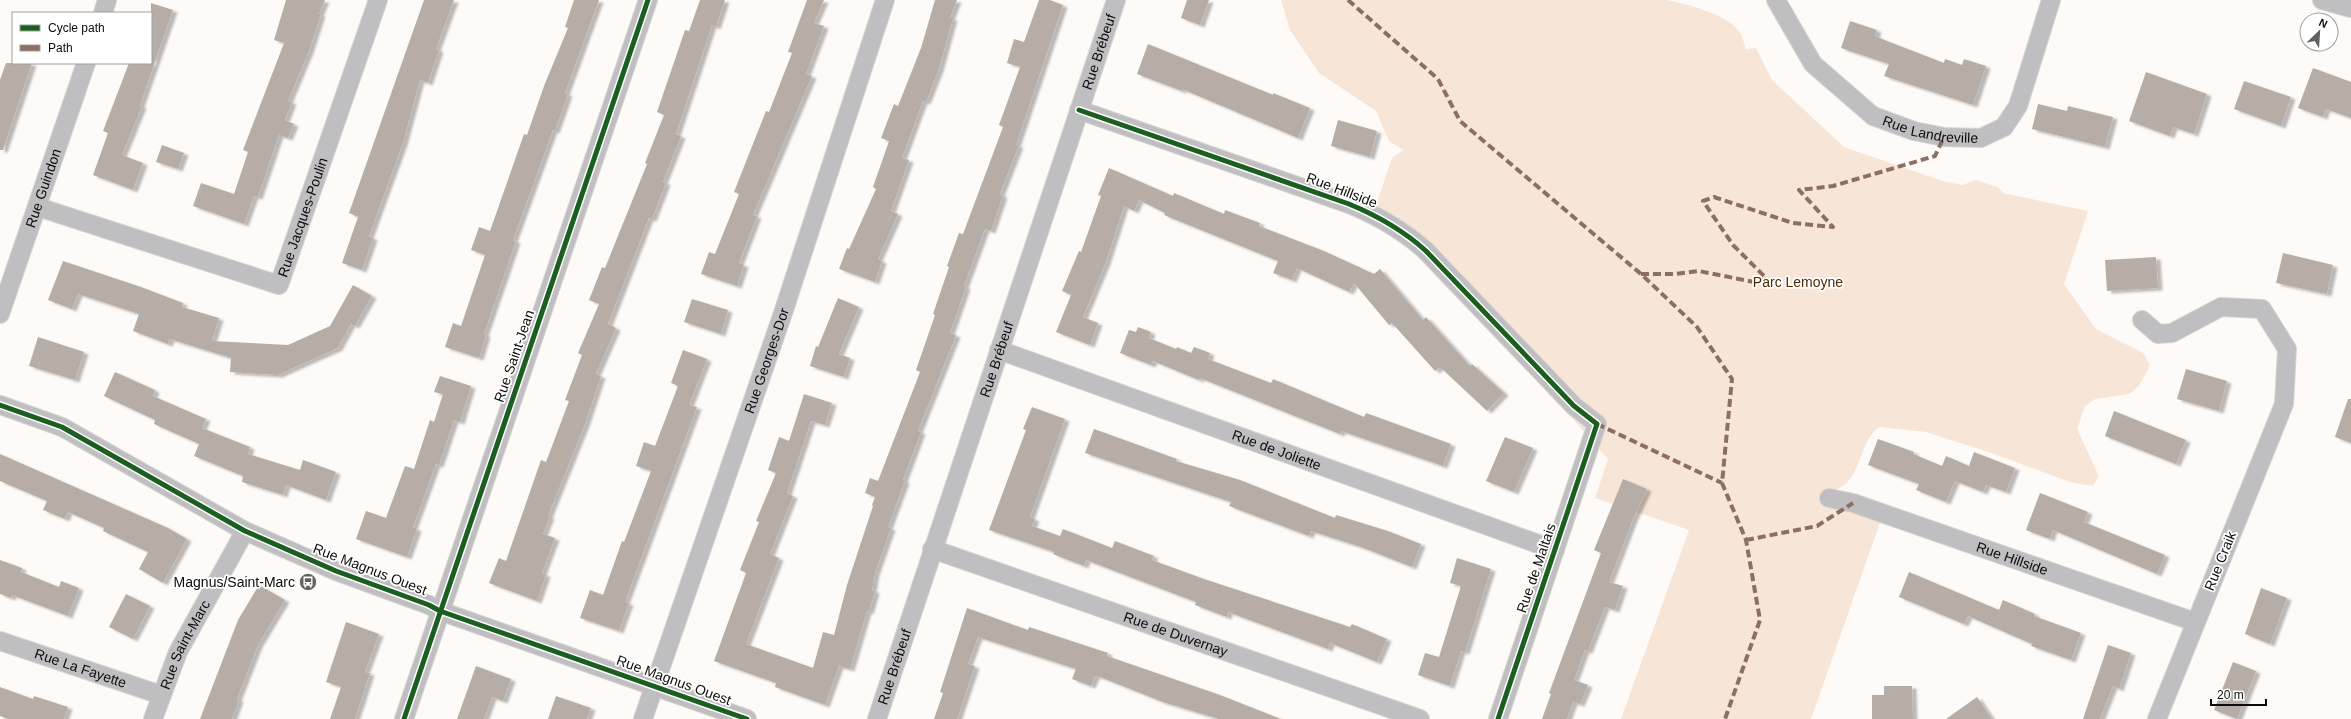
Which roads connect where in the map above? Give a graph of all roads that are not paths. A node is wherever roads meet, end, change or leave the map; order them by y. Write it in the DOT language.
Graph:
graph roads {
  1 [pos="107,0"];
  2 [pos="378,0"];
  3 [pos="648,0"];
  4 [pos="885,0"];
  5 [pos="1116,0"];
  6 [pos="1776,0"];
  7 [pos="2051,0"];
  8 [pos="2322,0"];
  9 [pos="2351,8"];
  10 [pos="103,12"];
  11 [pos="86,64"];
  12 [pos="1080,110"];
  13 [pos="38,207"];
  14 [pos="0,314"];
  15 [pos="2142,320"];
  16 [pos="999,350"];
  17 [pos="0,405"];
  18 [pos="1597,424"];
  19 [pos="1829,498"];
  20 [pos="245,531"];
  21 [pos="932,549"];
  22 [pos="1555,550"];
  23 [pos="440,611"];
  24 [pos="2195,622"];
  25 [pos="0,641"];
  26 [pos="654,685"];
  27 [pos="161,695"];
  28 [pos="153,719"];
  29 [pos="404,719"];
  30 [pos="643,719"];
  31 [pos="747,719"];
  32 [pos="877,719"];
  33 [pos="1420,719"];
  34 [pos="1498,719"];
  35 [pos="2157,719"];
  1 -- 10 [label="street"];
  2 -- 13 [label="street, Rue Jacques-Poulin"];
  3 -- 23 [label="street, Rue Saint-Jean"];
  4 -- 26 [label="street, Rue Georges-Dor"];
  5 -- 12 [label="street, Rue Brébeuf"];
  6 -- 7 [label="street, Rue Landreville"];
  8 -- 9 [label="street"];
  11 -- 13 [label="street, Rue Guindon"];
  12 -- 16 [label="street, Rue Brébeuf"];
  12 -- 18 [label="street, Rue Hillside"];
  13 -- 14 [label="street, Rue Guindon"];
  15 -- 24 [label="street, Rue Craik"];
  16 -- 21 [label="street, Rue Brébeuf"];
  16 -- 22 [label="street, Rue de Joliette"];
  17 -- 20 [label="street, Rue Magnus Ouest"];
  18 -- 22 [label="street, Rue de Maltais"];
  19 -- 24 [label="street, Rue Hillside"];
  20 -- 23 [label="street, Rue Magnus Ouest"];
  20 -- 27 [label="street, Rue Saint-Marc"];
  21 -- 32 [label="street, Rue Brébeuf"];
  21 -- 33 [label="street, Rue de Duvernay"];
  22 -- 34 [label="street, Rue de Maltais"];
  23 -- 26 [label="street, Rue Magnus Ouest"];
  23 -- 29 [label="street, Rue Saint-Jean"];
  24 -- 35 [label="street, Rue Craik"];
  25 -- 27 [label="street, Rue La Fayette"];
  26 -- 30 [label="street, Rue Georges-Dor"];
  26 -- 31 [label="street, Rue Magnus Ouest"];
  27 -- 28 [label="street, Rue Saint-Marc"];
}
